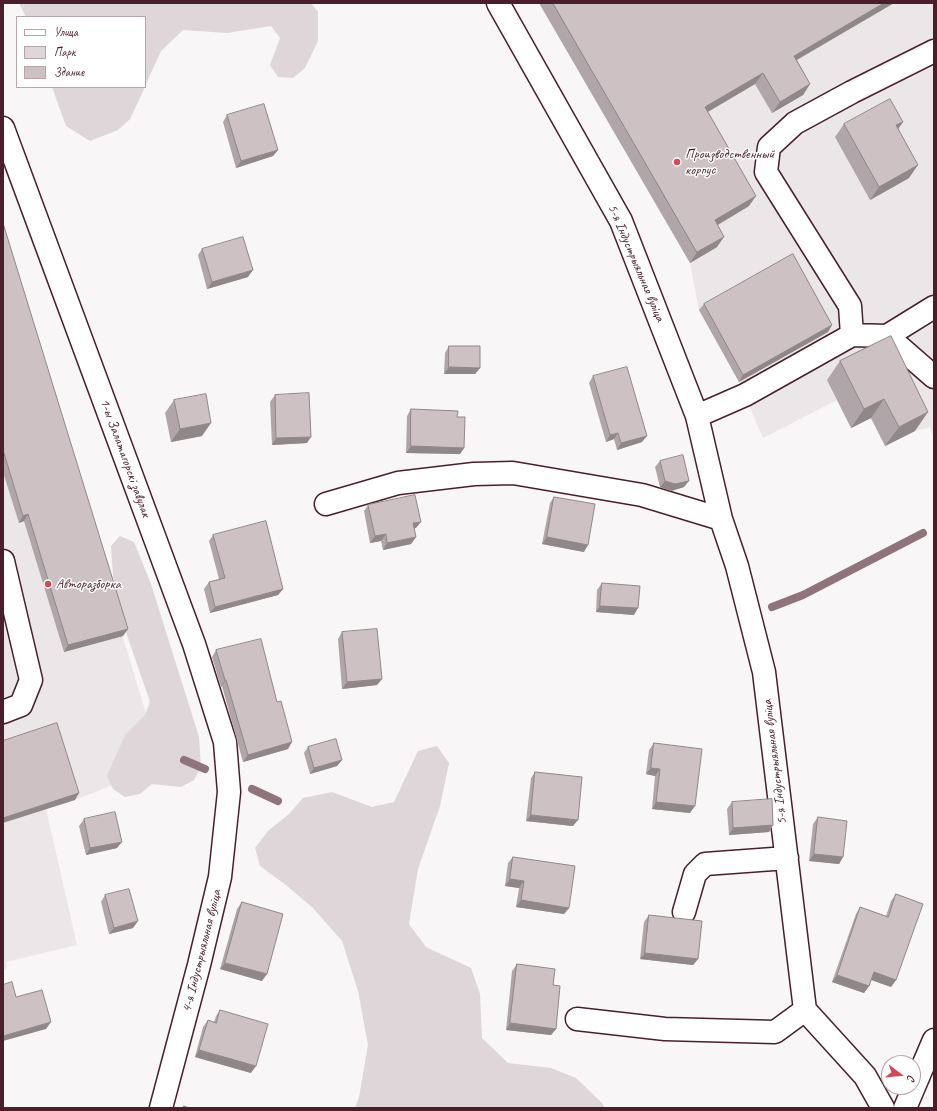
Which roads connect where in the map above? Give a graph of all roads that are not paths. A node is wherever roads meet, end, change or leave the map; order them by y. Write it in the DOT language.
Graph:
graph roads {
  1 [pos="498,3"];
  2 [pos="934,51"];
  3 [pos="3,128"];
  4 [pos="934,307"];
  5 [pos="852,335"];
  6 [pos="887,336"];
  7 [pos="934,377"];
  8 [pos="697,416"];
  9 [pos="326,504"];
  10 [pos="722,519"];
  11 [pos="3,561"];
  12 [pos="3,712"];
  13 [pos="229,792"];
  14 [pos="787,858"];
  15 [pos="684,912"];
  16 [pos="805,1010"];
  17 [pos="577,1019"];
  18 [pos="934,1040"];
  19 [pos="161,1108"];
  20 [pos="883,1108"];
  21 [pos="905,1108"];
  1 -- 8 [label="street, 5-я Індустрыяльная вуліца"];
  2 -- 5 [label="street"];
  3 -- 13 [label="street, 1-ы Залатагорскі завулак"];
  4 -- 6 [label="street"];
  5 -- 6 [label="street"];
  5 -- 8 [label="street"];
  6 -- 7 [label="street"];
  8 -- 10 [label="street, 5-я Індустрыяльная вуліца"];
  9 -- 10 [label="street"];
  10 -- 14 [label="street, 5-я Індустрыяльная вуліца"];
  11 -- 12 [label="street"];
  13 -- 19 [label="street, 4-я Індустрыяльная вуліца"];
  14 -- 15 [label="street"];
  14 -- 16 [label="street, 5-я Індустрыяльная вуліца"];
  16 -- 17 [label="street"];
  16 -- 20 [label="street"];
  18 -- 21 [label="street"];
}
